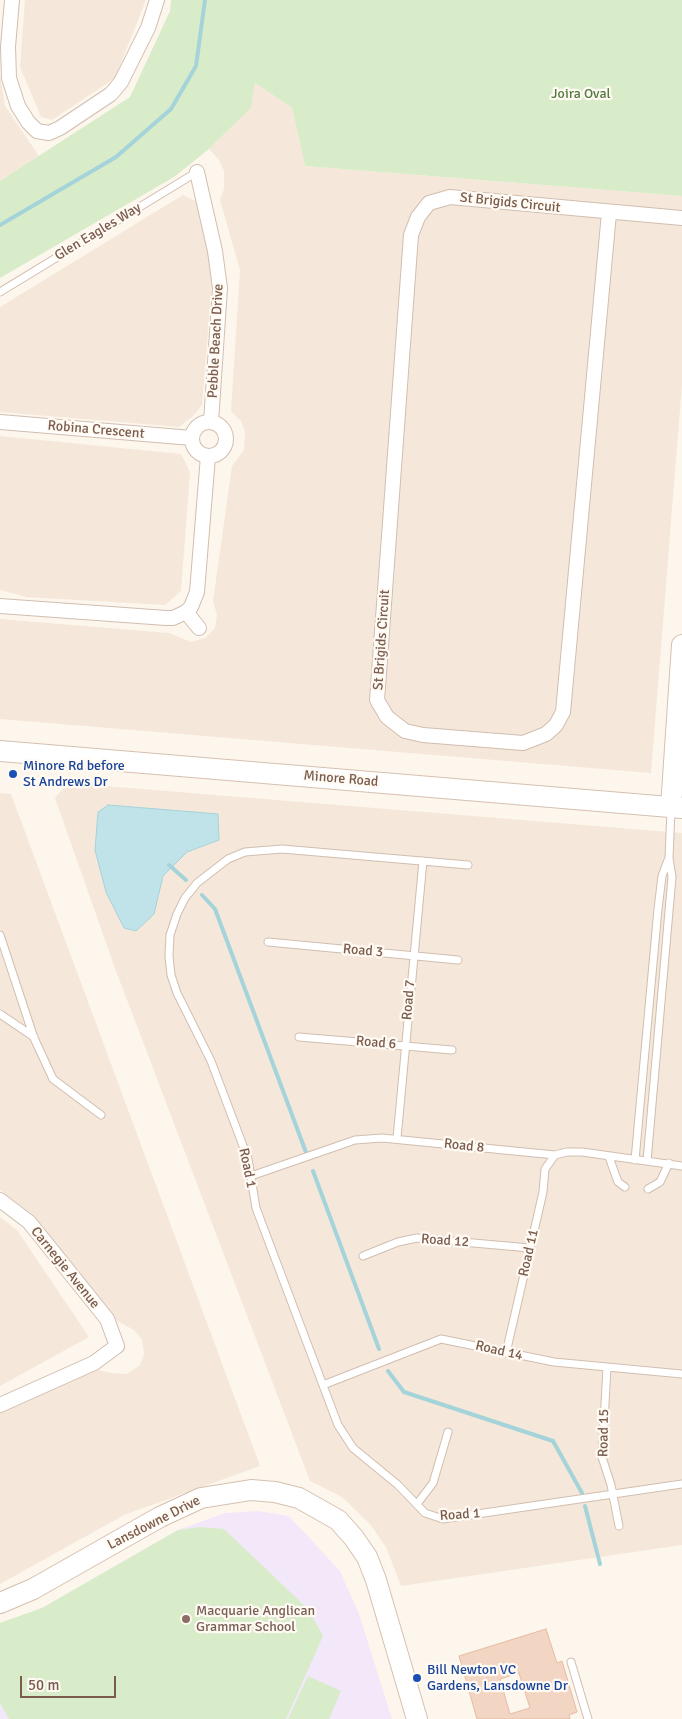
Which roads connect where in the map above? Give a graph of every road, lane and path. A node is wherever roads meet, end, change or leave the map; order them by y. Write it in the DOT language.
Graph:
graph roads {
  1 [pos="12,0"];
  2 [pos="157,0"];
  3 [pos="197,172"];
  4 [pos="609,213"];
  5 [pos="682,218"];
  6 [pos="0,292"];
  7 [pos="0,422"];
  8 [pos="211,422"];
  9 [pos="192,438"];
  10 [pos="208,456"];
  11 [pos="0,606"];
  12 [pos="186,612"];
  13 [pos="199,628"];
  14 [pos="682,645"];
  15 [pos="0,751"];
  16 [pos="677,807"];
  17 [pos="669,858"];
  18 [pos="423,861"];
  19 [pos="468,865"];
  20 [pos="658,908"];
  21 [pos="669,910"];
  22 [pos="0,935"];
  23 [pos="268,942"];
  24 [pos="414,956"];
  25 [pos="458,960"];
  26 [pos="0,1014"];
  27 [pos="299,1037"];
  28 [pos="34,1038"];
  29 [pos="405,1046"];
  30 [pos="452,1050"];
  31 [pos="101,1115"];
  32 [pos="397,1138"];
  33 [pos="555,1155"];
  34 [pos="609,1156"];
  35 [pos="635,1160"];
  36 [pos="647,1161"];
  37 [pos="669,1164"];
  38 [pos="682,1166"];
  39 [pos="252,1176"];
  40 [pos="625,1187"];
  41 [pos="648,1189"];
  42 [pos="0,1200"];
  43 [pos="530,1248"];
  44 [pos="363,1256"];
  45 [pos="506,1353"];
  46 [pos="607,1368"];
  47 [pos="682,1374"];
  48 [pos="323,1385"];
  49 [pos="0,1405"];
  50 [pos="448,1432"];
  51 [pos="682,1484"];
  52 [pos="613,1494"];
  53 [pos="417,1504"];
  54 [pos="618,1526"];
  55 [pos="0,1603"];
  56 [pos="571,1662"];
  57 [pos="417,1719"];
  58 [pos="588,1719"];
  1 -- 2 [label="street"];
  3 -- 6 [label="lane, Glen Eagles Way"];
  3 -- 8 [label="street, Pebble Beach Drive"];
  4 -- 4 [label="street, St Brigids Circuit"];
  4 -- 5 [label="street, St Brigids Circuit"];
  7 -- 9 [label="street, Robina Crescent"];
  8 -- 9 [label="street"];
  8 -- 10 [label="street"];
  9 -- 10 [label="street"];
  10 -- 12 [label="street"];
  11 -- 12 [label="street"];
  12 -- 13 [label="street"];
  14 -- 16 [label="street"];
  15 -- 16 [label="street, Minore Road"];
  16 -- 17 [label="lane"];
  17 -- 20 [label="lane"];
  17 -- 21 [label="lane"];
  18 -- 19 [label="lane, Road 1"];
  18 -- 24 [label="lane, Road 7"];
  18 -- 39 [label="lane, Road 1"];
  20 -- 21 [label="lane"];
  20 -- 35 [label="lane"];
  21 -- 36 [label="lane"];
  22 -- 28 [label="lane"];
  23 -- 24 [label="lane, Road 3"];
  24 -- 25 [label="lane, Road 3"];
  24 -- 29 [label="lane, Road 7"];
  26 -- 28 [label="lane"];
  27 -- 29 [label="lane, Road 6"];
  28 -- 31 [label="lane"];
  29 -- 30 [label="lane, Road 6"];
  29 -- 32 [label="lane, Road 7"];
  32 -- 33 [label="lane, Road 8"];
  32 -- 39 [label="lane, Road 8"];
  33 -- 34 [label="lane, Road 8"];
  33 -- 43 [label="lane, Road 11"];
  34 -- 35 [label="lane, Road 8"];
  34 -- 40 [label="lane"];
  35 -- 36 [label="lane, Road 8"];
  36 -- 37 [label="lane, Road 8"];
  37 -- 38 [label="lane, Road 8"];
  37 -- 41 [label="lane"];
  39 -- 48 [label="lane, Road 1"];
  42 -- 49 [label="street, Carnegie Avenue"];
  43 -- 44 [label="lane, Road 12"];
  43 -- 45 [label="lane, Road 11"];
  45 -- 46 [label="lane, Road 14"];
  45 -- 48 [label="lane, Road 14"];
  46 -- 47 [label="lane, Road 14"];
  46 -- 52 [label="lane, Road 15"];
  48 -- 53 [label="lane, Road 1"];
  50 -- 53 [label="lane"];
  51 -- 52 [label="lane, Road 1"];
  52 -- 53 [label="lane, Road 1"];
  52 -- 54 [label="lane, Road 15"];
  55 -- 57 [label="street, Lansdowne Drive"];
  56 -- 58 [label="lane"];
}
